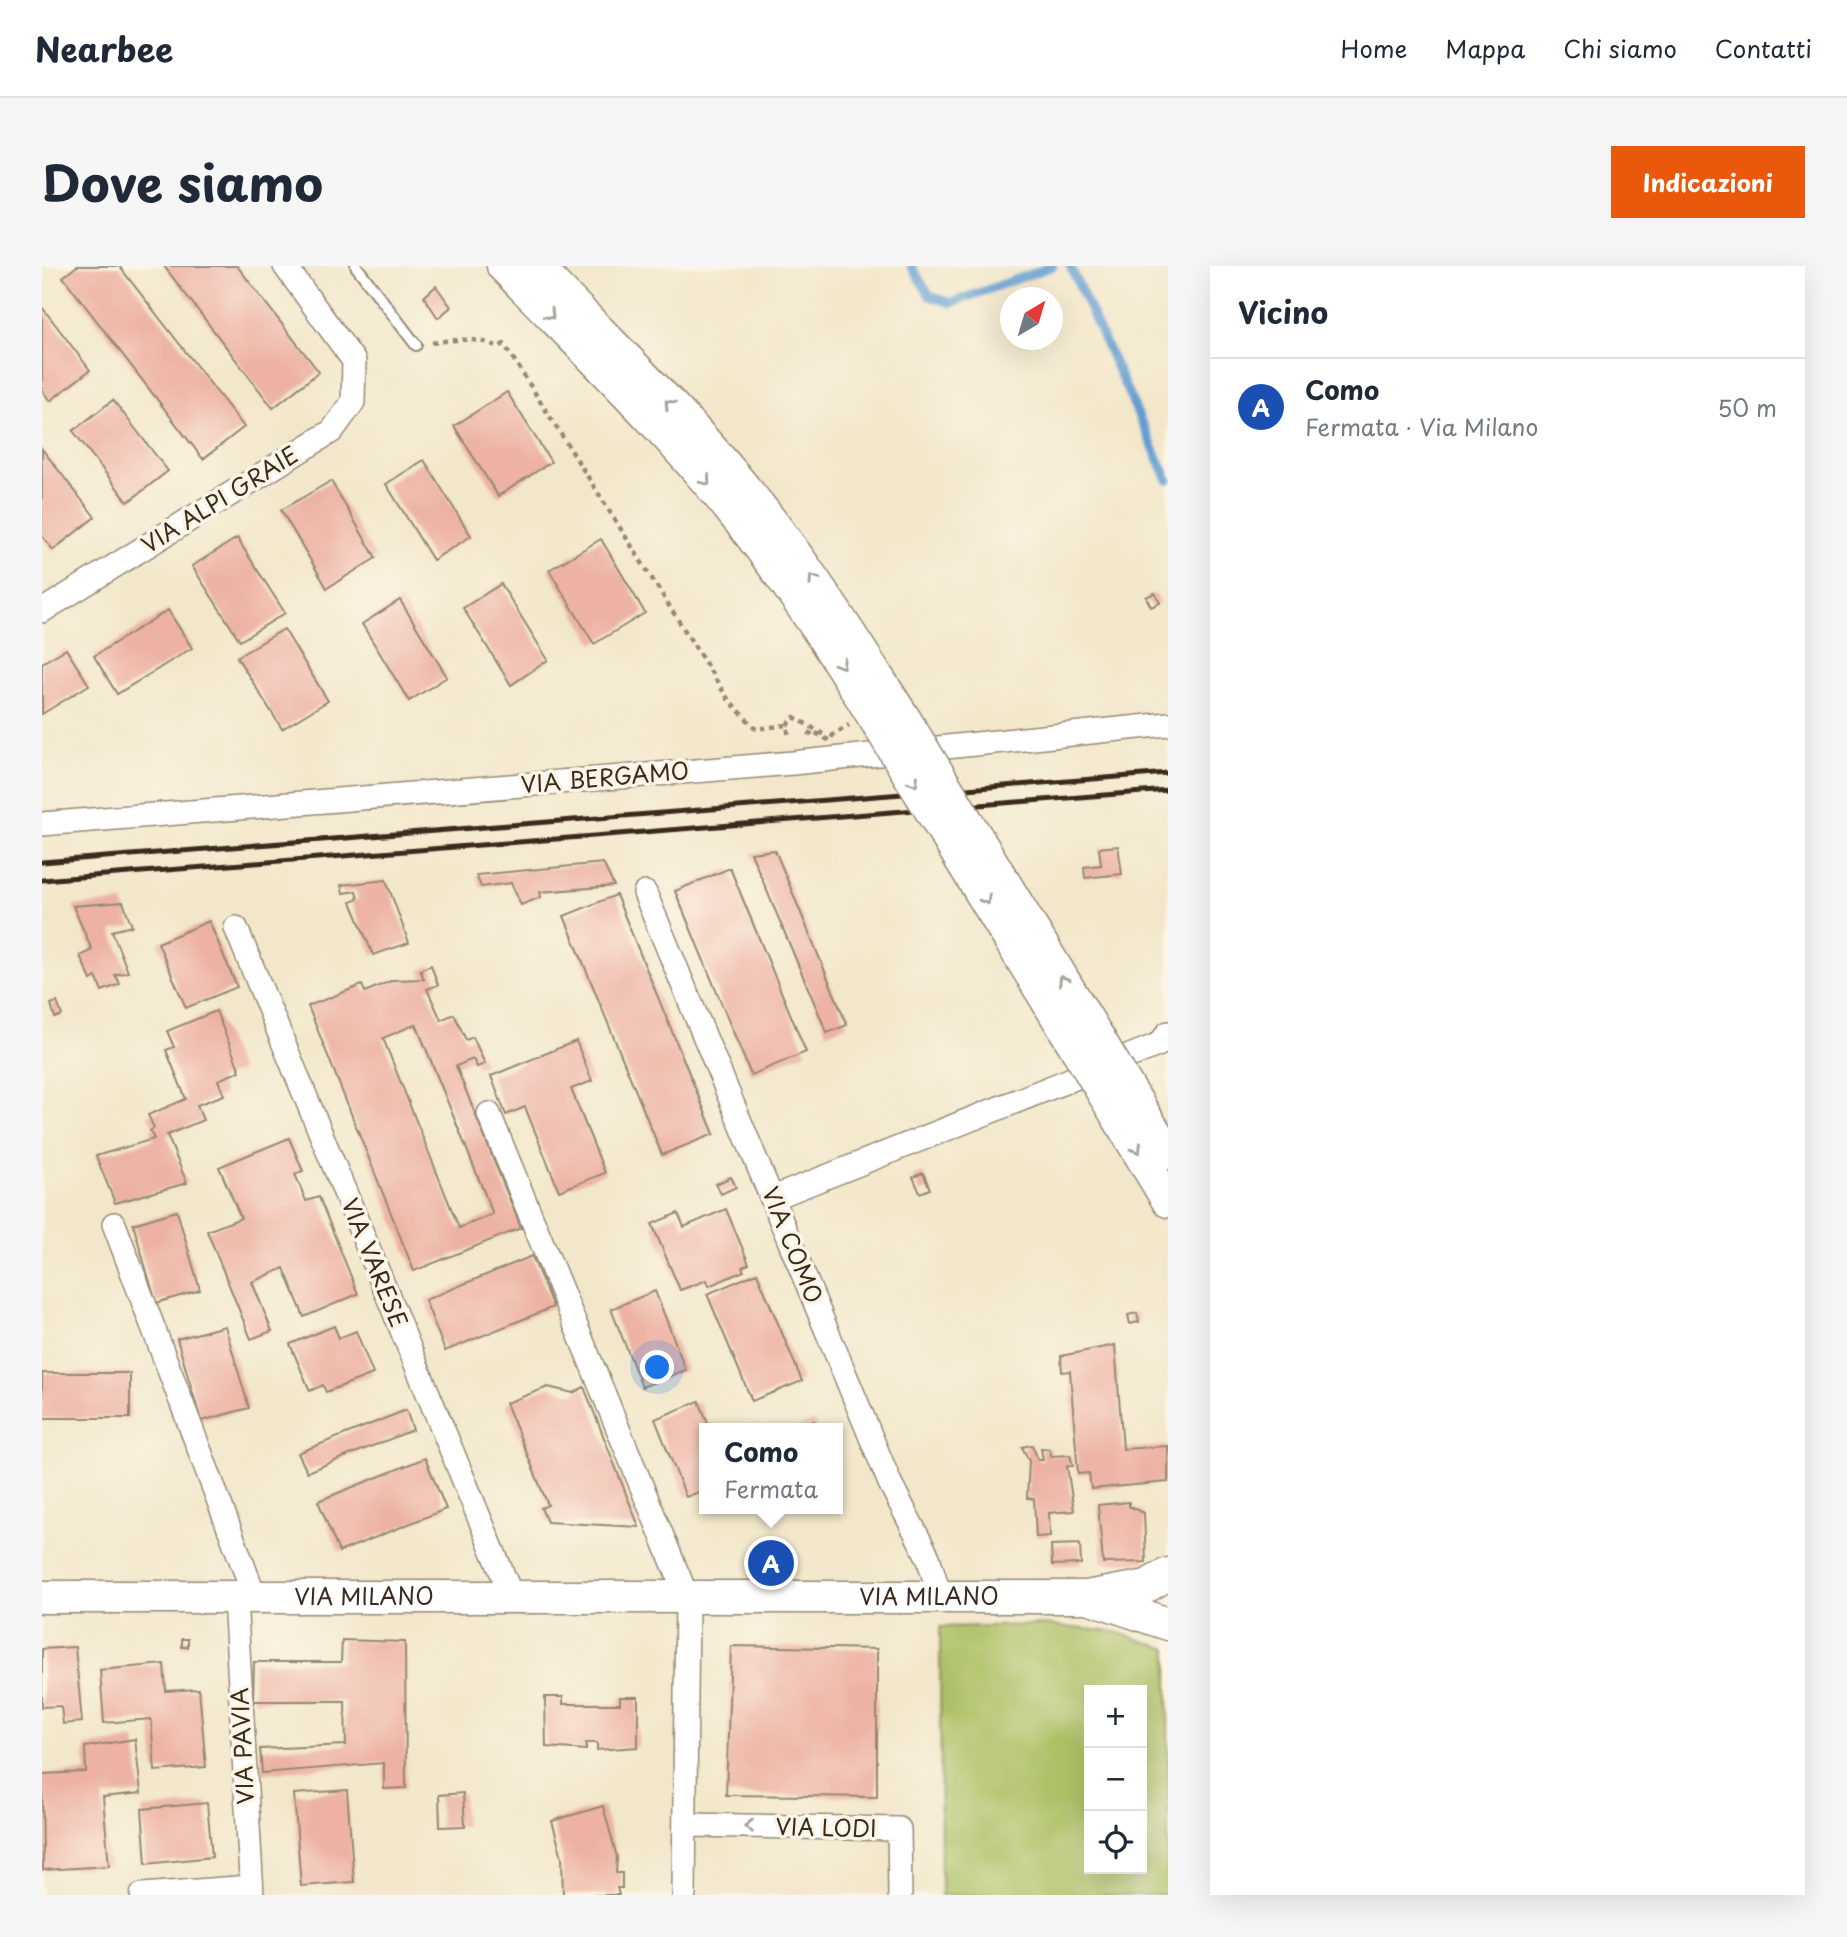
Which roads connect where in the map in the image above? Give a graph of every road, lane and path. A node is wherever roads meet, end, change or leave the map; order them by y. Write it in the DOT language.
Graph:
graph roads {
  1 [pos="285,266"];
  2 [pos="356,266"];
  3 [pos="503,266"];
  4 [pos="536,266"];
  5 [pos="415,345"];
  6 [pos="42,611"];
  7 [pos="880,721"];
  8 [pos="1168,724"];
  9 [pos="787,725"];
  10 [pos="793,763"];
  11 [pos="42,824"];
  12 [pos="645,893"];
  13 [pos="236,928"];
  14 [pos="1168,1033"];
  15 [pos="1116,1091"];
  16 [pos="489,1114"];
  17 [pos="1168,1153"];
  18 [pos="773,1198"];
  19 [pos="1168,1201"];
  20 [pos="114,1224"];
  21 [pos="1168,1574"];
  22 [pos="940,1596"];
  23 [pos="42,1597"];
  24 [pos="245,1597"];
  25 [pos="512,1597"];
  26 [pos="687,1597"];
  27 [pos="1086,1597"];
  28 [pos="1168,1624"];
  29 [pos="687,1825"];
  30 [pos="252,1891"];
  31 [pos="142,1895"];
  32 [pos="684,1895"];
  33 [pos="900,1895"];
  1 -- 6 [label="street, VIA ALPI GRAIE"];
  2 -- 5 [label="lane"];
  3 -- 7 [label="main road, one-way"];
  7 -- 4 [label="main road, one-way"];
  5 -- 9 [label="path"];
  7 -- 9 [label="path, bridge"];
  7 -- 15 [label="main road, bridge"];
  8 -- 10 [label="street, VIA BERGAMO"];
  9 -- 10 [label="path"];
  10 -- 11 [label="street, VIA BERGAMO"];
  12 -- 18 [label="street, VIA COMO"];
  13 -- 25 [label="street, VIA VARESE"];
  14 -- 18 [label="street"];
  15 -- 17 [label="main road"];
  15 -- 19 [label="main road, one-way"];
  16 -- 26 [label="street"];
  18 -- 22 [label="street, VIA COMO"];
  20 -- 24 [label="street, VIA PAVIA"];
  21 -- 27 [label="main road, VIA MILANO"];
  22 -- 26 [label="main road, VIA MILANO"];
  22 -- 27 [label="main road, VIA MILANO"];
  23 -- 24 [label="main road, VIA MILANO"];
  24 -- 25 [label="main road, VIA MILANO"];
  24 -- 30 [label="street, VIA PAVIA"];
  25 -- 26 [label="main road, VIA MILANO"];
  26 -- 29 [label="street"];
  27 -- 28 [label="main road, VIA MILANO"];
  29 -- 32 [label="street"];
  33 -- 29 [label="street, VIA LODI, one-way"];
  30 -- 31 [label="street"];
}
